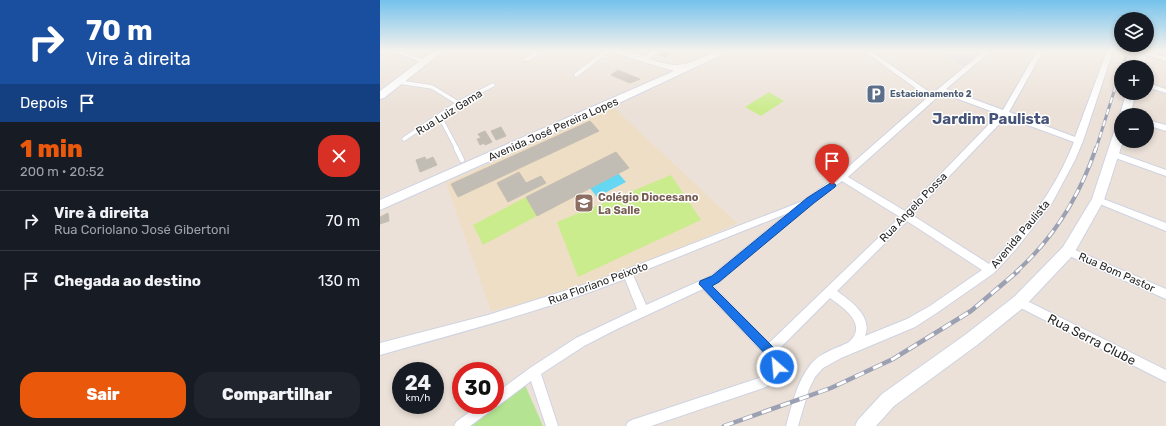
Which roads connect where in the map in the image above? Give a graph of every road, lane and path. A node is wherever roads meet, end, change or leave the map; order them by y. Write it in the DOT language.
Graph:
graph roads {
  1 [pos="412,71"];
  2 [pos="580,71"];
  3 [pos="668,71"];
  4 [pos="680,71"];
  5 [pos="895,71"];
  6 [pos="964,71"];
  7 [pos="1029,71"];
  8 [pos="1104,71"];
  9 [pos="576,74"];
  10 [pos="399,82"];
  11 [pos="494,85"];
  12 [pos="1154,87"];
  13 [pos="941,90"];
  14 [pos="1166,91"];
  15 [pos="380,96"];
  16 [pos="932,97"];
  17 [pos="458,104"];
  18 [pos="585,112"];
  19 [pos="1004,114"];
  20 [pos="440,116"];
  21 [pos="1154,124"];
  22 [pos="1166,128"];
  23 [pos="404,139"];
  24 [pos="1080,141"];
  25 [pos="1115,148"];
  26 [pos="1113,154"];
  27 [pos="462,160"];
  28 [pos="1166,173"];
  29 [pos="842,177"];
  30 [pos="380,195"];
  31 [pos="810,200"];
  32 [pos="1098,200"];
  33 [pos="380,205"];
  34 [pos="906,216"];
  35 [pos="1166,227"];
  36 [pos="1068,251"];
  37 [pos="990,270"];
  38 [pos="628,274"];
  39 [pos="704,284"];
  40 [pos="830,291"];
  41 [pos="1166,294"];
  42 [pos="1019,302"];
  43 [pos="643,311"];
  44 [pos="852,347"];
  45 [pos="380,350"];
  46 [pos="769,351"];
  47 [pos="534,372"];
  48 [pos="1166,376"];
  49 [pos="504,394"];
  50 [pos="477,414"];
  51 [pos="460,426"];
  52 [pos="552,426"];
  53 [pos="632,426"];
  54 [pos="792,426"];
  55 [pos="864,426"];
  1 -- 10 [label="main road"];
  2 -- 9 [label="lane"];
  3 -- 18 [label="main road, Avenida José Pereira Lopes"];
  4 -- 18 [label="main road, Avenida José Pereira Lopes"];
  5 -- 16 [label="street"];
  6 -- 13 [label="street"];
  7 -- 19 [label="street, Rua Angelo Possa"];
  8 -- 24 [label="street, Avenida Paulista"];
  10 -- 15 [label="main road"];
  10 -- 17 [label="lane"];
  11 -- 17 [label="lane, Rua Luiz Gama"];
  12 -- 14 [label="street"];
  13 -- 16 [label="street"];
  13 -- 19 [label="street"];
  16 -- 29 [label="street"];
  17 -- 20 [label="lane, Rua Luiz Gama"];
  18 -- 27 [label="main road, Avenida José Pereira Lopes"];
  18 -- 33 [label="main road, Avenida José Pereira Lopes"];
  19 -- 24 [label="street"];
  19 -- 34 [label="street, Rua Angelo Possa"];
  20 -- 23 [label="lane, Rua Luiz Gama"];
  20 -- 27 [label="lane"];
  21 -- 22 [label="street"];
  24 -- 37 [label="street, Avenida Paulista"];
  25 -- 26 [label="main road"];
  26 -- 28 [label="street"];
  26 -- 32 [label="main road"];
  27 -- 30 [label="main road, Avenida José Pereira Lopes"];
  29 -- 31 [label="street"];
  29 -- 34 [label="street"];
  31 -- 38 [label="street, Rua Floriano Peixoto"];
  31 -- 39 [label="street"];
  32 -- 35 [label="street"];
  32 -- 36 [label="main road"];
  34 -- 37 [label="street"];
  34 -- 40 [label="street, Rua Angelo Possa"];
  36 -- 41 [label="street, Rua Bom Pastor"];
  36 -- 42 [label="main road"];
  37 -- 44 [label="street, Avenida Paulista"];
  38 -- 43 [label="street"];
  38 -- 45 [label="street, Rua Floriano Peixoto"];
  39 -- 43 [label="street"];
  39 -- 46 [label="street"];
  40 -- 44 [label="street"];
  40 -- 46 [label="street, Rua Angelo Possa"];
  42 -- 48 [label="street, Rua Serra Clube"];
  42 -- 55 [label="main road"];
  43 -- 47 [label="street"];
  44 -- 54 [label="street, Avenida Paulista"];
  46 -- 53 [label="street"];
  47 -- 49 [label="street"];
  47 -- 52 [label="street"];
  50 -- 51 [label="street"];
}
